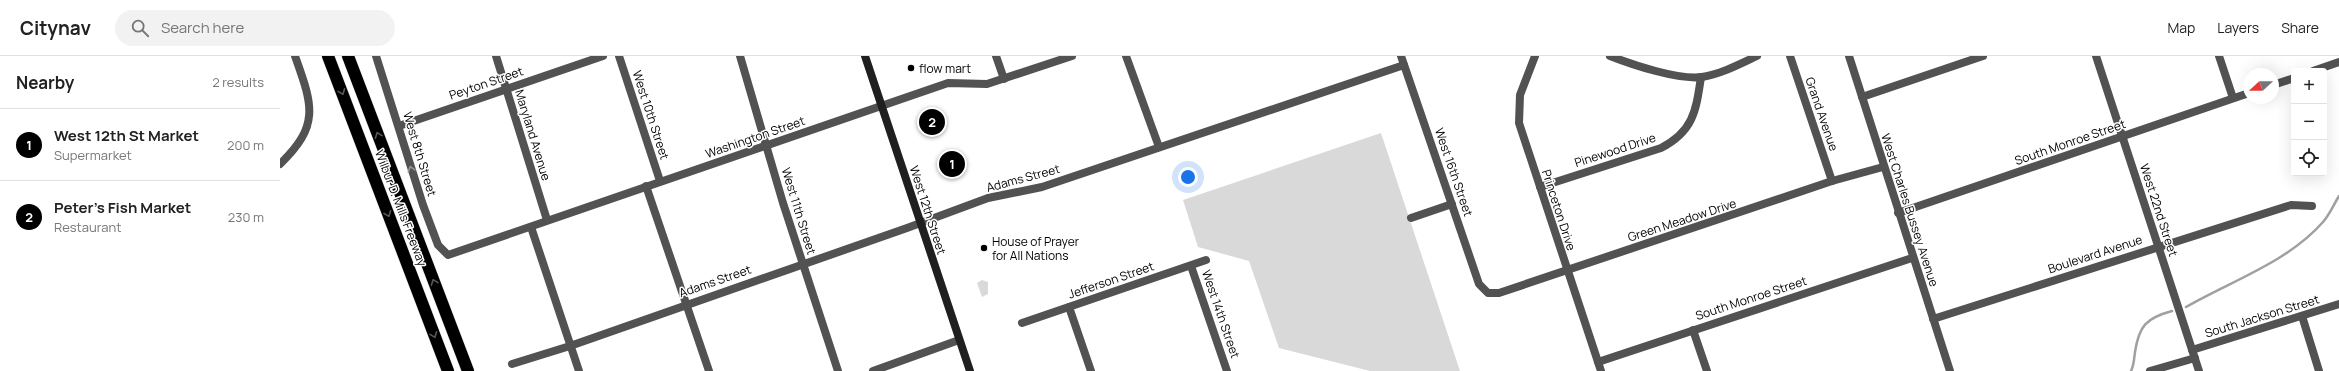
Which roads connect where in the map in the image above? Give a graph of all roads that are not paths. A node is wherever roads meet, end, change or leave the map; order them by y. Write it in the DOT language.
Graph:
graph roads {
  1 [pos="295,56"];
  2 [pos="328,56"];
  3 [pos="349,56"];
  4 [pos="376,56"];
  5 [pos="496,56"];
  6 [pos="603,56"];
  7 [pos="619,56"];
  8 [pos="740,56"];
  9 [pos="865,56"];
  10 [pos="996,56"];
  11 [pos="1072,56"];
  12 [pos="1126,56"];
  13 [pos="1401,56"];
  14 [pos="1535,56"];
  15 [pos="1610,56"];
  16 [pos="1757,56"];
  17 [pos="1790,56"];
  18 [pos="1849,56"];
  19 [pos="1983,56"];
  20 [pos="2096,56"];
  21 [pos="2218,56"];
  22 [pos="2339,62"];
  23 [pos="1404,65"];
  24 [pos="2322,68"];
  25 [pos="1701,77"];
  26 [pos="1004,79"];
  27 [pos="2291,79"];
  28 [pos="2279,83"];
  29 [pos="506,89"];
  30 [pos="2243,95"];
  31 [pos="1862,97"];
  32 [pos="2233,98"];
  33 [pos="881,106"];
  34 [pos="399,126"];
  35 [pos="2123,136"];
  36 [pos="767,147"];
  37 [pos="1158,147"];
  38 [pos="280,164"];
  39 [pos="1883,167"];
  40 [pos="660,181"];
  41 [pos="1832,181"];
  42 [pos="646,186"];
  43 [pos="1540,187"];
  44 [pos="1452,204"];
  45 [pos="2312,206"];
  46 [pos="1898,213"];
  47 [pos="1411,218"];
  48 [pos="547,220"];
  49 [pos="920,224"];
  50 [pos="531,227"];
  51 [pos="2158,246"];
  52 [pos="448,255"];
  53 [pos="1912,258"];
  54 [pos="1206,260"];
  55 [pos="802,264"];
  56 [pos="1191,266"];
  57 [pos="1567,271"];
  58 [pos="1488,293"];
  59 [pos="686,304"];
  60 [pos="2339,304"];
  61 [pos="1069,307"];
  62 [pos="2302,316"];
  63 [pos="1933,319"];
  64 [pos="1022,322"];
  65 [pos="1693,330"];
  66 [pos="959,340"];
  67 [pos="570,346"];
  68 [pos="2192,350"];
  69 [pos="2195,358"];
  70 [pos="1598,362"];
  71 [pos="512,364"];
  72 [pos="448,371"];
  73 [pos="468,371"];
  74 [pos="579,371"];
  75 [pos="709,371"];
  76 [pos="838,371"];
  77 [pos="873,371"];
  78 [pos="970,371"];
  79 [pos="1091,371"];
  80 [pos="1227,371"];
  81 [pos="1601,371"];
  82 [pos="1707,371"];
  83 [pos="1950,371"];
  84 [pos="2150,371"];
  85 [pos="2199,371"];
  86 [pos="2320,371"];
  1 -- 38 [label="street"];
  2 -- 72 [label="highway, Wilbur D. Mills Freeway, one-way"];
  73 -- 3 [label="highway, Wilbur D. Mills Freeway, one-way"];
  4 -- 34 [label="street, West 8th Street"];
  5 -- 29 [label="street, Maryland Avenue"];
  6 -- 29 [label="street, Peyton Street"];
  7 -- 40 [label="street, West 10th Street"];
  8 -- 36 [label="street, West 11th Street"];
  9 -- 33 [label="main road, West 12th Street"];
  10 -- 26 [label="street"];
  11 -- 26 [label="street, Washington Street"];
  12 -- 37 [label="street"];
  13 -- 23 [label="street, West 16th Street"];
  14 -- 43 [label="street, Princeton Drive"];
  15 -- 25 [label="street"];
  16 -- 25 [label="street"];
  17 -- 41 [label="street, Grand Avenue"];
  18 -- 31 [label="street, West Charles Bussey Avenue"];
  19 -- 31 [label="street"];
  20 -- 35 [label="street, West 22nd Street"];
  21 -- 32 [label="street"];
  22 -- 24 [label="street"];
  23 -- 37 [label="street, Adams Street"];
  23 -- 44 [label="street, West 16th Street"];
  25 -- 43 [label="street, Pinewood Drive"];
  26 -- 33 [label="street, Washington Street"];
  27 -- 28 [label="street"];
  29 -- 34 [label="street, Peyton Street"];
  29 -- 48 [label="street, Maryland Avenue"];
  30 -- 32 [label="street, South Monroe Street"];
  31 -- 39 [label="street, West Charles Bussey Avenue"];
  32 -- 35 [label="street, South Monroe Street"];
  33 -- 36 [label="street, Washington Street"];
  33 -- 49 [label="main road, West 12th Street"];
  52 -- 34 [label="street, West 8th Street, one-way"];
  35 -- 46 [label="street, South Monroe Street"];
  35 -- 51 [label="street, West 22nd Street"];
  36 -- 40 [label="street, Washington Street"];
  36 -- 55 [label="street, West 11th Street"];
  37 -- 49 [label="street, Adams Street"];
  39 -- 41 [label="street, Green Meadow Drive"];
  39 -- 46 [label="street, West Charles Bussey Avenue"];
  40 -- 42 [label="street, Washington Street"];
  41 -- 57 [label="street, Green Meadow Drive"];
  42 -- 48 [label="street, Washington Street"];
  42 -- 59 [label="street"];
  43 -- 57 [label="street, Princeton Drive"];
  44 -- 47 [label="street"];
  44 -- 58 [label="street, West 16th Street"];
  45 -- 51 [label="street, Boulevard Avenue"];
  46 -- 53 [label="street, West Charles Bussey Avenue"];
  48 -- 50 [label="street, Washington Street"];
  49 -- 55 [label="street, Adams Street"];
  49 -- 66 [label="main road, West 12th Street"];
  50 -- 52 [label="street, Washington Street"];
  50 -- 67 [label="street"];
  51 -- 63 [label="street, Boulevard Avenue"];
  51 -- 68 [label="street, West 22nd Street"];
  53 -- 63 [label="street, West Charles Bussey Avenue"];
  53 -- 65 [label="street, South Monroe Street"];
  54 -- 56 [label="street, Jefferson Street"];
  55 -- 59 [label="street, Adams Street"];
  55 -- 76 [label="street, West 11th Street"];
  56 -- 61 [label="street, Jefferson Street"];
  56 -- 80 [label="street, West 14th Street"];
  57 -- 58 [label="street, Green Meadow Drive"];
  57 -- 70 [label="street, Princeton Drive"];
  59 -- 67 [label="street, Adams Street"];
  59 -- 75 [label="street"];
  60 -- 62 [label="street, South Jackson Street"];
  61 -- 64 [label="street, Jefferson Street"];
  61 -- 79 [label="street"];
  62 -- 68 [label="street, South Jackson Street"];
  62 -- 86 [label="street"];
  63 -- 83 [label="street, West Charles Bussey Avenue"];
  65 -- 70 [label="street, South Monroe Street"];
  65 -- 82 [label="street"];
  66 -- 77 [label="street"];
  66 -- 78 [label="main road, West 12th Street"];
  67 -- 71 [label="street, Adams Street"];
  67 -- 74 [label="street"];
  68 -- 69 [label="street, West 22nd Street"];
  69 -- 84 [label="street"];
  69 -- 85 [label="street, West 22nd Street"];
  70 -- 81 [label="street, Princeton Drive"];
}
